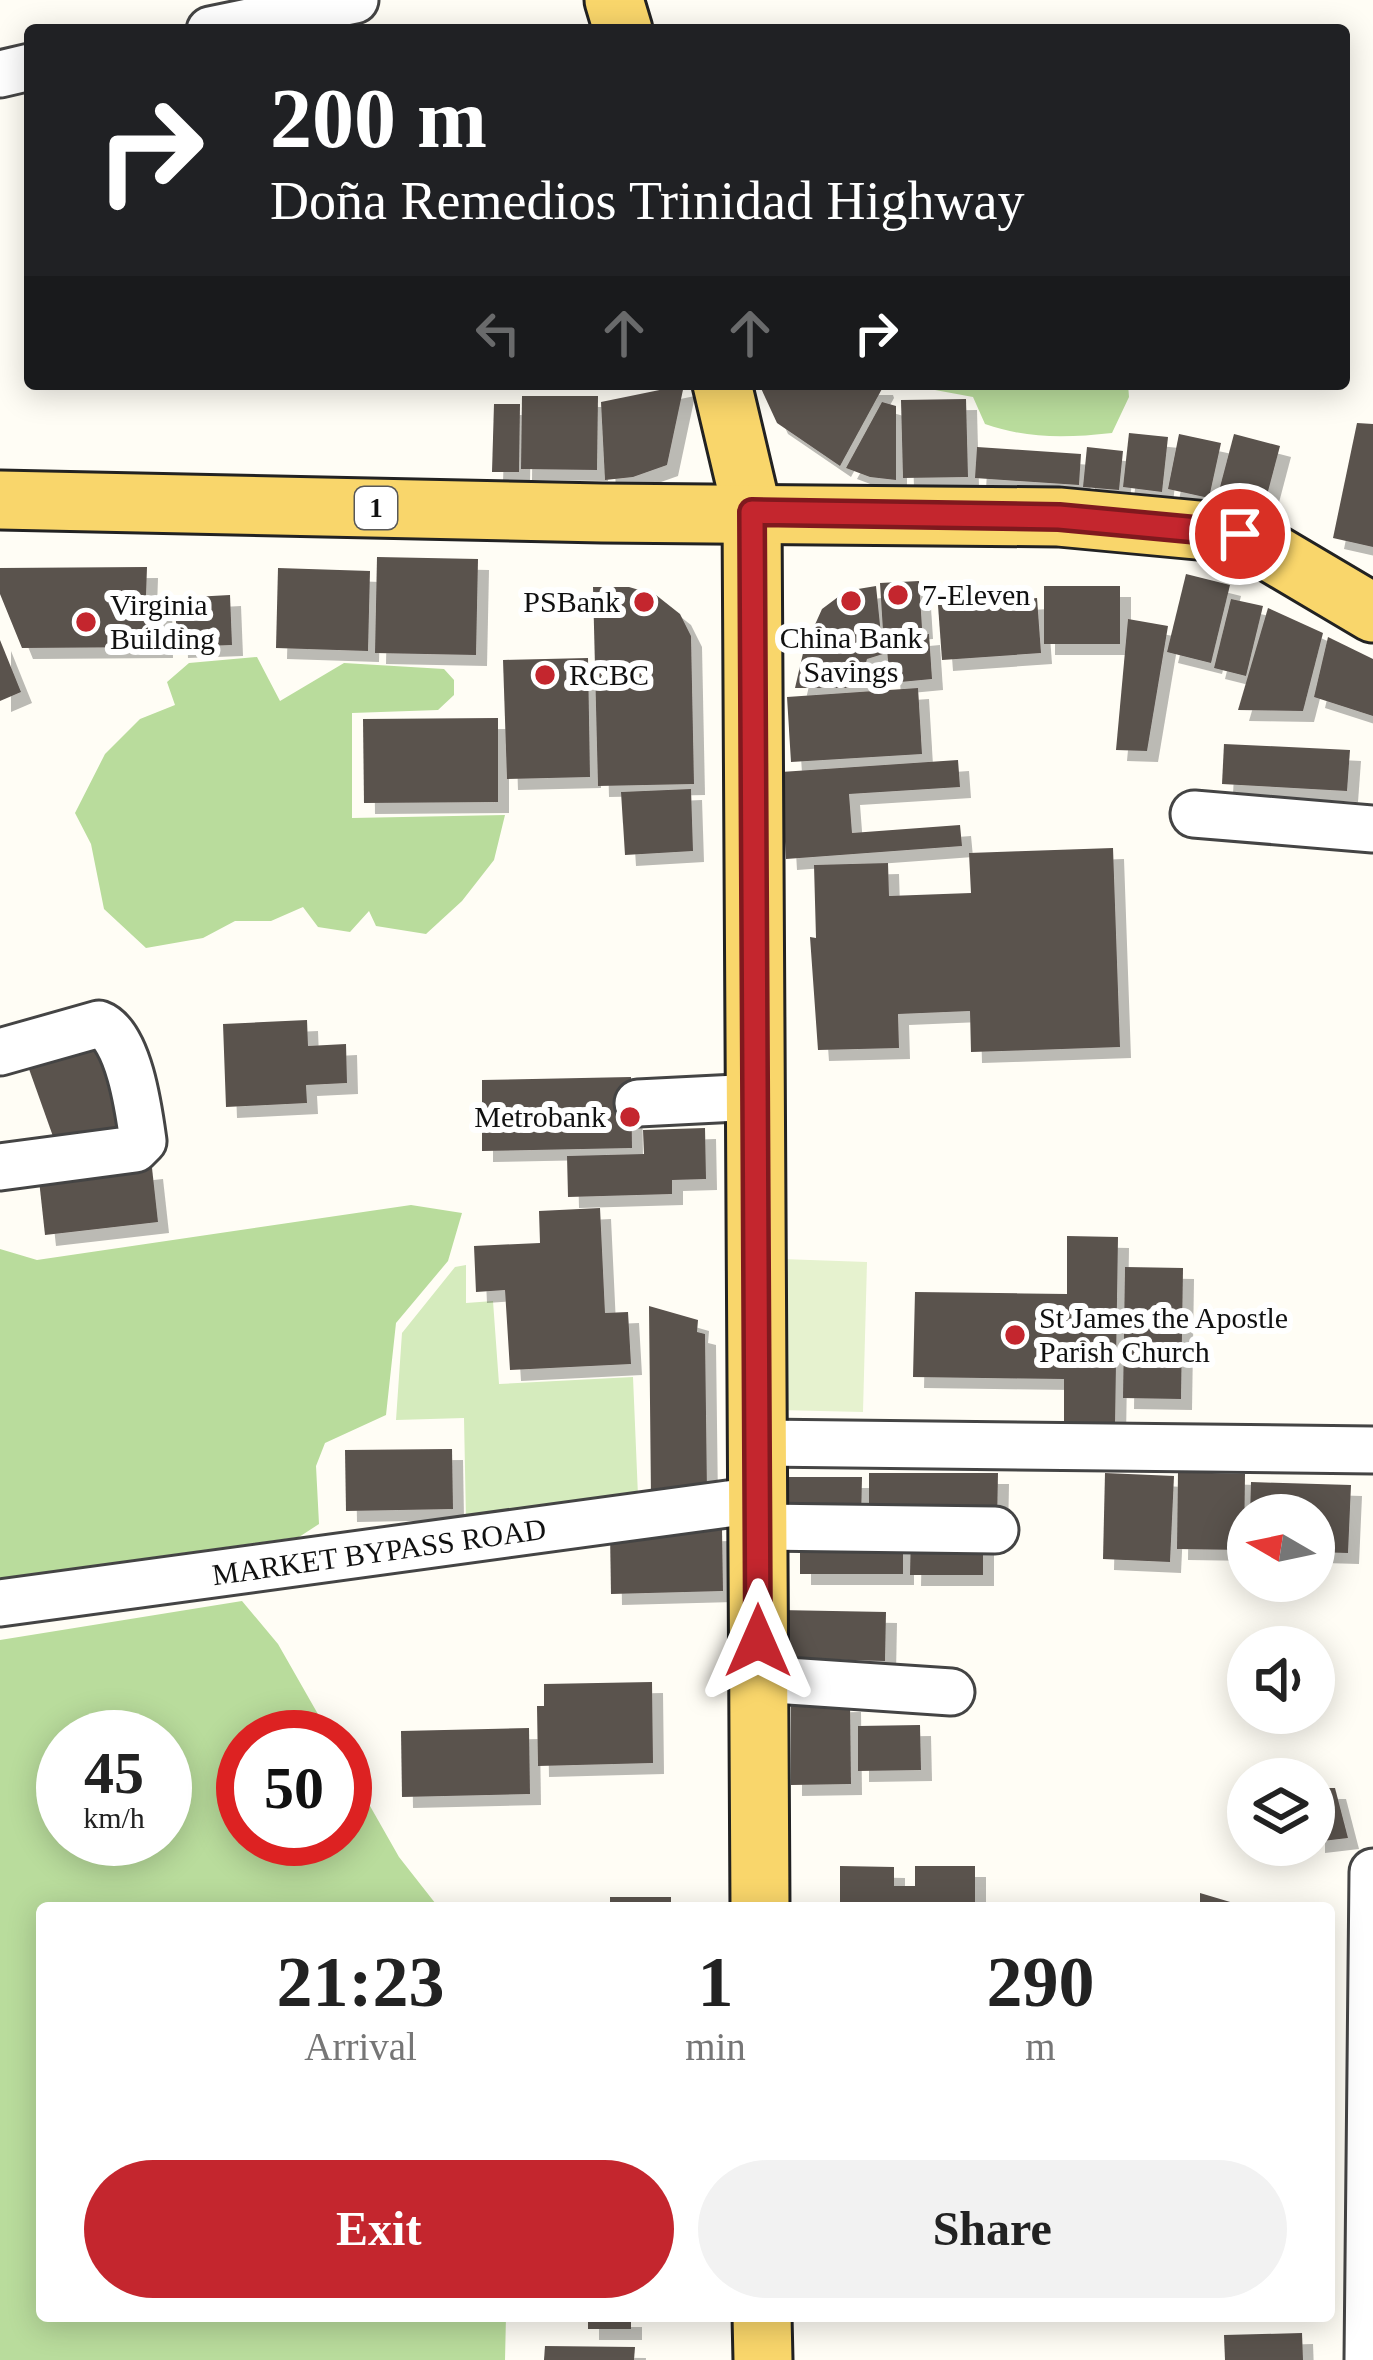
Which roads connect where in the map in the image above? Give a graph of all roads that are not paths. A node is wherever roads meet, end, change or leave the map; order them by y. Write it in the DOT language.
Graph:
graph roads {
  1 [pos="355,0"];
  2 [pos="239,24"];
  3 [pos="723,390"];
  4 [pos="0,500"];
  5 [pos="752,512"];
  6 [pos="1373,613"];
  7 [pos="1194,814"];
  8 [pos="1373,829"];
  9 [pos="0,1052"];
  10 [pos="757,1097"];
  11 [pos="638,1103"];
  12 [pos="0,1167"];
  13 [pos="758,1443"];
  14 [pos="1373,1450"];
  15 [pos="758,1514"];
  16 [pos="995,1529"];
  17 [pos="0,1603"];
  18 [pos="758,1678"];
  19 [pos="951,1692"];
  20 [pos="1373,1872"];
  21 [pos="760,1902"];
  22 [pos="762,2322"];
  23 [pos="763,2360"];
  24 [pos="1368,2360"];
  1 -- 2 [label="street"];
  3 -- 5 [label="main road"];
  4 -- 5 [label="main road, 1"];
  5 -- 6 [label="main road, 1"];
  5 -- 10 [label="main road"];
  7 -- 8 [label="street"];
  9 -- 12 [label="street"];
  10 -- 11 [label="street"];
  10 -- 13 [label="main road"];
  13 -- 14 [label="street"];
  13 -- 15 [label="main road"];
  15 -- 16 [label="street, MARKET BYPASS ROAD"];
  15 -- 17 [label="street, MARKET BYPASS ROAD"];
  15 -- 18 [label="main road"];
  18 -- 19 [label="street"];
  18 -- 21 [label="main road"];
  20 -- 24 [label="street"];
  22 -- 23 [label="main road"];
}
